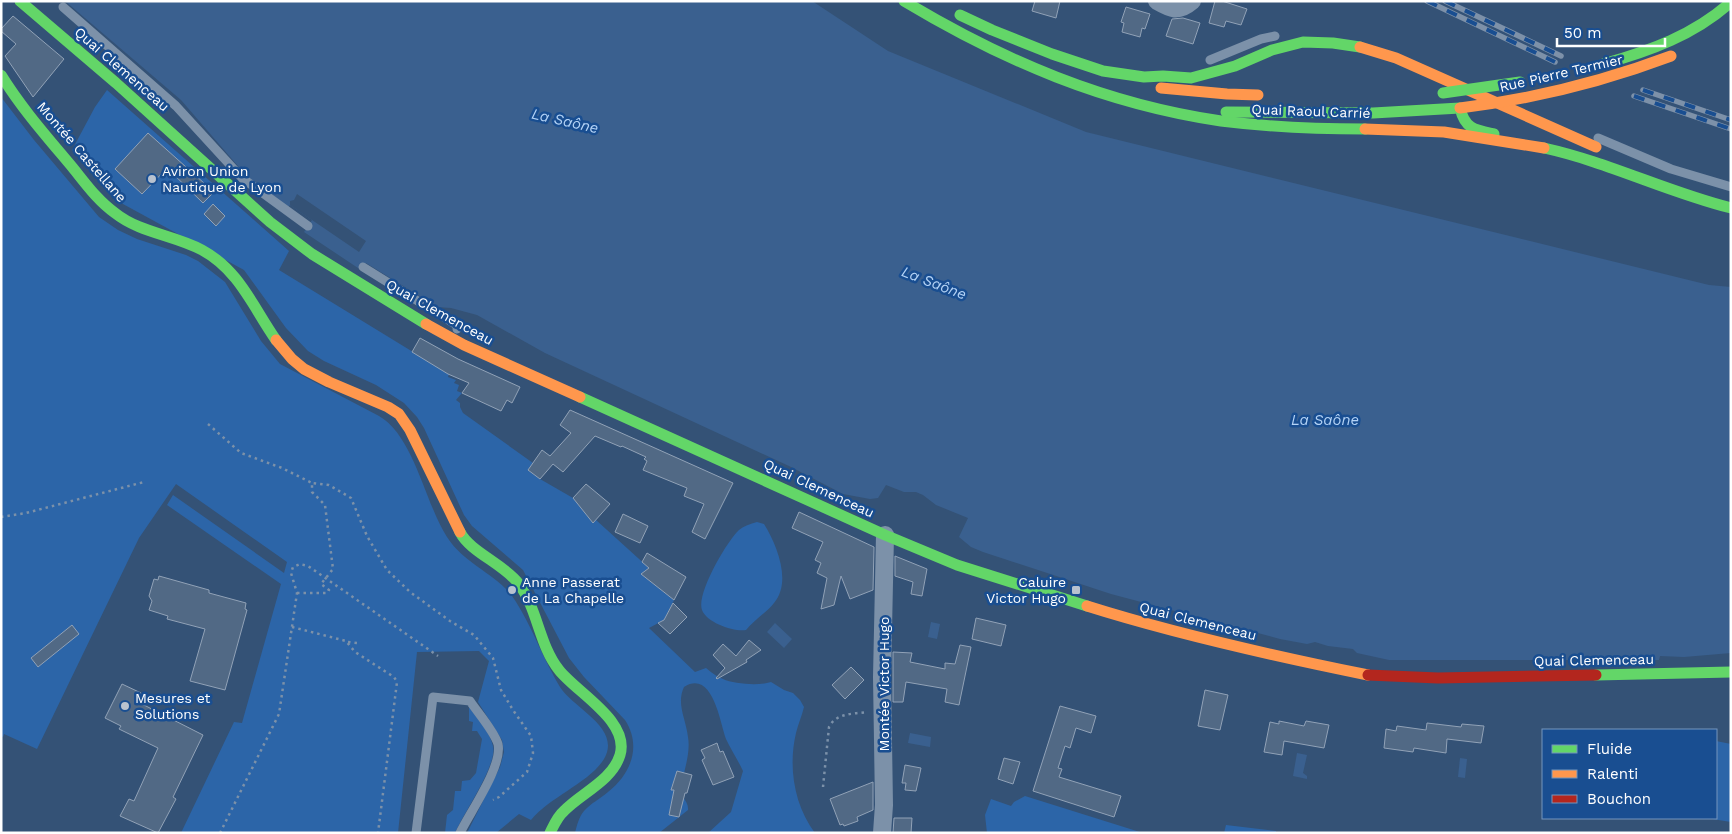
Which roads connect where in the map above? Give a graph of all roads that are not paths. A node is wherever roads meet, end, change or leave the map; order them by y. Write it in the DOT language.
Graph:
graph roads {
  1 [pos="20,1"];
  2 [pos="904,1"];
  3 [pos="1157,1"];
  4 [pos="1192,1"];
  5 [pos="63,7"];
  6 [pos="1727,7"];
  7 [pos="950,10"];
  8 [pos="1280,34"];
  9 [pos="1409,54"];
  10 [pos="1675,54"];
  11 [pos="1204,63"];
  12 [pos="1235,66"];
  13 [pos="1595,66"];
  14 [pos="1188,68"];
  15 [pos="1103,71"];
  16 [pos="1,75"];
  17 [pos="1162,76"];
  18 [pos="1535,79"];
  19 [pos="1227,86"];
  20 [pos="1496,86"];
  21 [pos="1439,93"];
  22 [pos="1265,95"];
  23 [pos="1460,108"];
  24 [pos="1275,111"];
  25 [pos="1173,112"];
  26 [pos="1555,150"];
  27 [pos="242,178"];
  28 [pos="1731,187"];
  29 [pos="232,188"];
  30 [pos="1731,198"];
  31 [pos="1731,208"];
  32 [pos="308,226"];
  33 [pos="364,267"];
  34 [pos="455,341"];
  35 [pos="885,535"];
  36 [pos="1731,672"];
  37 [pos="416,833"];
  38 [pos="460,833"];
  39 [pos="550,833"];
  40 [pos="882,833"];
  1 -- 29 [label="main road, Quai Clemenceau"];
  2 -- 25 [label="main road, Quai Raoul Carrié"];
  3 -- 4 [label="street"];
  5 -- 27 [label="lane"];
  6 -- 13 [label="main road, Rue Pierre Termier"];
  7 -- 15 [label="main road"];
  8 -- 11 [label="lane"];
  9 -- 28 [label="lane"];
  10 -- 23 [label="main road, Rue Pierre Termier, bridge"];
  12 -- 17 [label="main road"];
  12 -- 19 [label="main road"];
  12 -- 30 [label="main road"];
  14 -- 17 [label="lane"];
  15 -- 17 [label="main road"];
  15 -- 19 [label="main road, Rue Pierre Termier"];
  16 -- 39 [label="main road, Montée Castellane"];
  18 -- 20 [label="main road, Rue Pierre Termier, bridge"];
  19 -- 22 [label="main road, Rue Pierre Termier"];
  19 -- 24 [label="main road, Rue Pierre Termier"];
  20 -- 21 [label="main road, Rue Pierre Termier, bridge"];
  20 -- 23 [label="main road, Rue Pierre Termier, bridge"];
  23 -- 24 [label="main road, Rue Pierre Termier"];
  23 -- 26 [label="main road"];
  24 -- 25 [label="main road, Rue Pierre Termier"];
  25 -- 26 [label="main road, Quai Raoul Carrié"];
  26 -- 31 [label="main road, Quai Raoul Carrié"];
  27 -- 29 [label="lane"];
  27 -- 32 [label="lane"];
  29 -- 34 [label="main road, Quai Clemenceau"];
  33 -- 34 [label="lane"];
  34 -- 35 [label="main road, Quai Clemenceau"];
  35 -- 36 [label="main road, Quai Clemenceau"];
  35 -- 40 [label="street, Montée Victor Hugo"];
  37 -- 38 [label="lane"];
}
